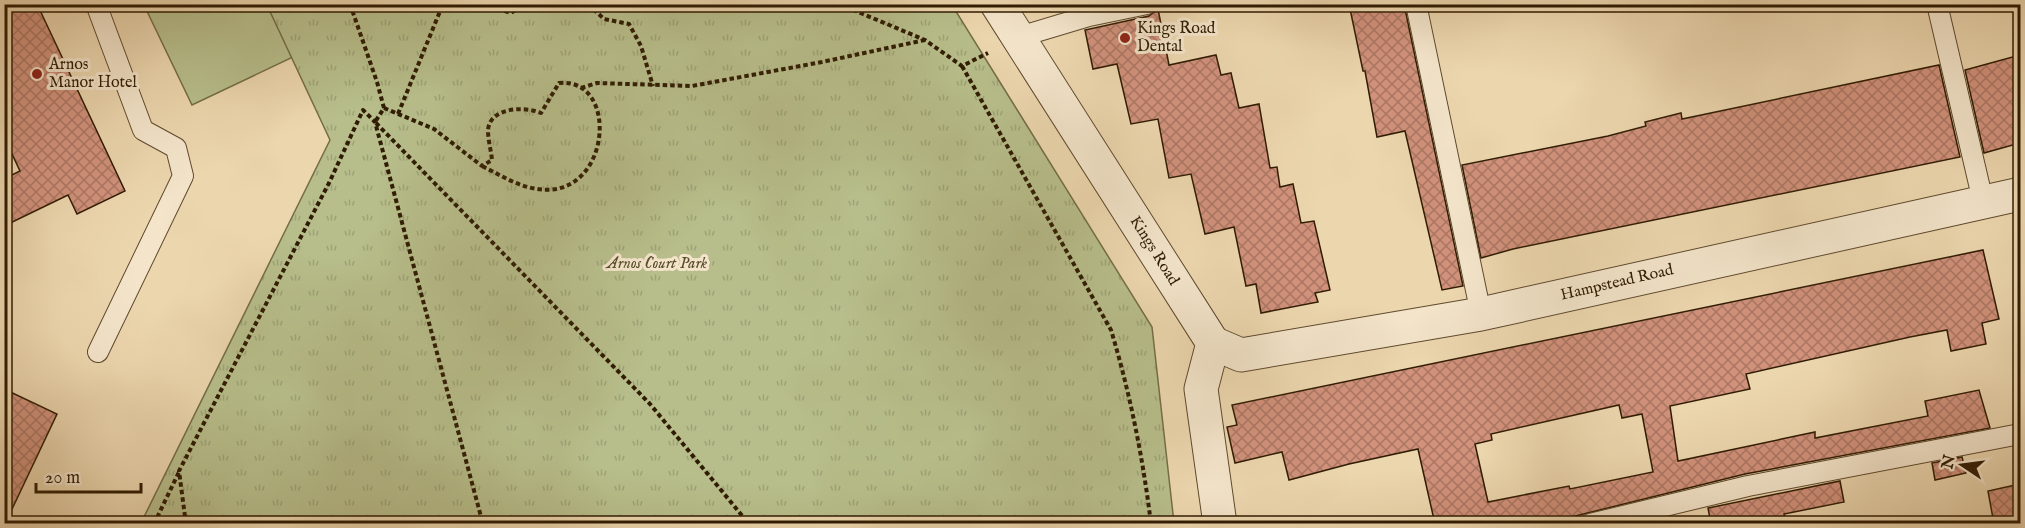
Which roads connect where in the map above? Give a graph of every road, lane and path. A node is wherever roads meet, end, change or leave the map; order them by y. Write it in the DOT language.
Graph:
graph roads {
  1 [pos="96,4"];
  2 [pos="350,4"];
  3 [pos="443,4"];
  4 [pos="483,4"];
  5 [pos="525,4"];
  6 [pos="588,4"];
  7 [pos="839,4"];
  8 [pos="1147,4"];
  9 [pos="1416,4"];
  10 [pos="1937,4"];
  11 [pos="1007,20"];
  12 [pos="925,40"];
  13 [pos="962,66"];
  14 [pos="653,86"];
  15 [pos="581,88"];
  16 [pos="384,108"];
  17 [pos="398,114"];
  18 [pos="375,122"];
  19 [pos="482,166"];
  20 [pos="2020,198"];
  21 [pos="1983,201"];
  22 [pos="1481,314"];
  23 [pos="1213,343"];
  24 [pos="98,352"];
  25 [pos="2020,434"];
  26 [pos="179,471"];
  27 [pos="154,524"];
  28 [pos="186,524"];
  29 [pos="483,524"];
  30 [pos="749,524"];
  31 [pos="1151,524"];
  32 [pos="1220,524"];
  33 [pos="1590,524"];
  1 -- 24 [label="lane"];
  2 -- 16 [label="path"];
  3 -- 17 [label="path"];
  4 -- 5 [label="path"];
  6 -- 14 [label="path"];
  7 -- 12 [label="path"];
  8 -- 11 [label="lane"];
  9 -- 22 [label="lane"];
  10 -- 21 [label="lane"];
  11 -- 13 [label="path"];
  11 -- 23 [label="street, Kings Road"];
  12 -- 13 [label="path"];
  12 -- 14 [label="path"];
  13 -- 31 [label="path"];
  14 -- 15 [label="path"];
  15 -- 19 [label="path"];
  15 -- 19 [label="path"];
  16 -- 17 [label="path"];
  16 -- 18 [label="path"];
  17 -- 19 [label="path"];
  18 -- 26 [label="path"];
  18 -- 29 [label="path"];
  18 -- 30 [label="path"];
  20 -- 21 [label="street, Hampstead Road"];
  21 -- 22 [label="street, Hampstead Road"];
  22 -- 23 [label="street, Hampstead Road"];
  23 -- 32 [label="street"];
  25 -- 33 [label="lane"];
  26 -- 27 [label="path"];
  26 -- 28 [label="path"];
}
